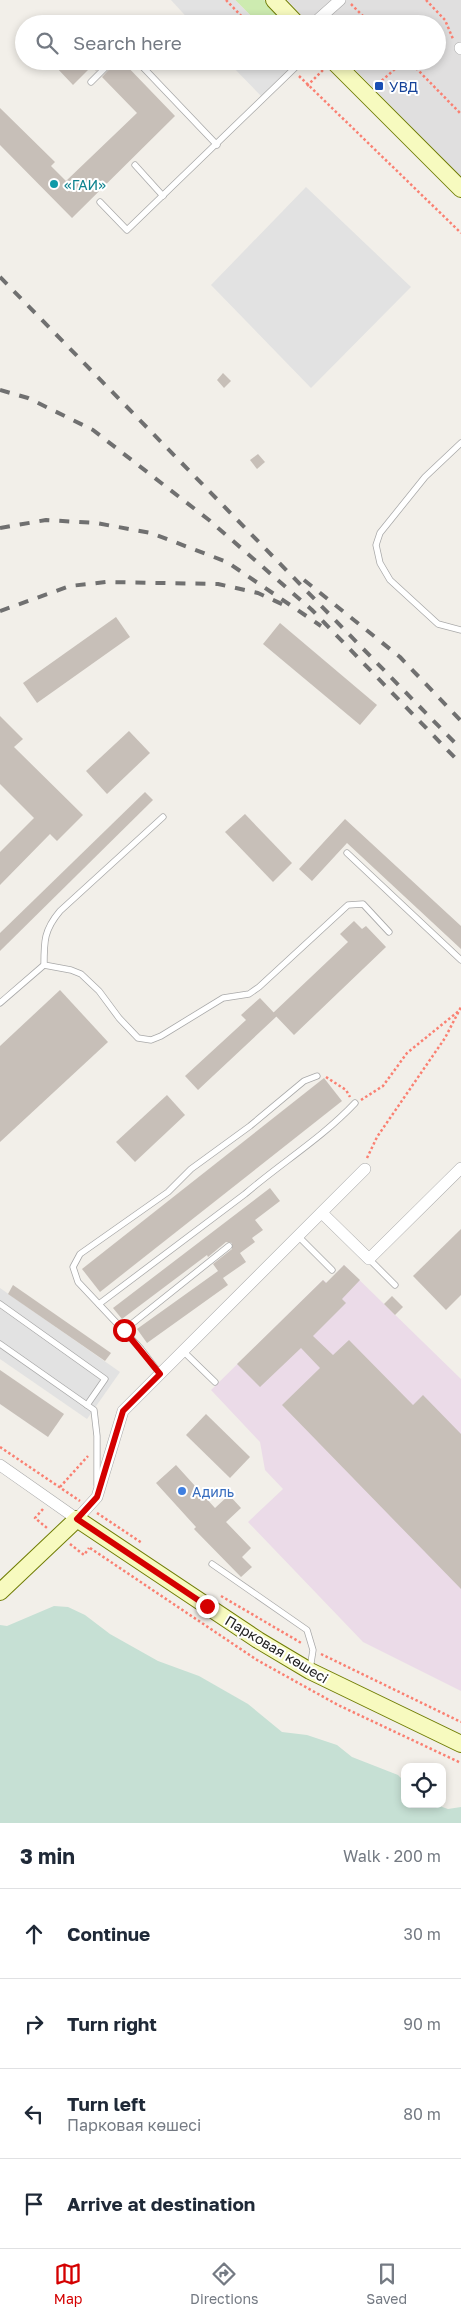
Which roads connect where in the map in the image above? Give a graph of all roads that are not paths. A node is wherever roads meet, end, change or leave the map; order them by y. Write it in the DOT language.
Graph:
graph roads {
  1 [pos="274,0"];
  2 [pos="340,0"];
  3 [pos="288,15"];
  4 [pos="323,15"];
  5 [pos="103,70"];
  6 [pos="146,70"];
  7 [pos="293,70"];
  8 [pos="335,70"];
  9 [pos="91,82"];
  10 [pos="217,145"];
  11 [pos="135,165"];
  12 [pos="461,189"];
  13 [pos="164,196"];
  14 [pos="100,202"];
  15 [pos="461,443"];
  16 [pos="461,630"];
  17 [pos="163,816"];
  18 [pos="347,853"];
  19 [pos="389,932"];
  20 [pos="461,960"];
  21 [pos="44,965"];
  22 [pos="0,1003"];
  23 [pos="317,1076"];
  24 [pos="355,1103"];
  25 [pos="461,1168"];
  26 [pos="365,1169"];
  27 [pos="322,1213"];
  28 [pos="298,1236"];
  29 [pos="229,1246"];
  30 [pos="369,1260"];
  31 [pos="332,1270"];
  32 [pos="395,1284"];
  33 [pos="0,1304"];
  34 [pos="99,1304"];
  35 [pos="124,1330"];
  36 [pos="0,1344"];
  37 [pos="183,1351"];
  38 [pos="160,1374"];
  39 [pos="215,1382"];
  40 [pos="87,1405"];
  41 [pos="0,1465"];
  42 [pos="97,1497"];
  43 [pos="77,1519"];
  44 [pos="212,1564"];
  45 [pos="0,1592"];
  46 [pos="310,1671"];
  47 [pos="461,1744"];
  1 -- 3 [label="street"];
  2 -- 4 [label="street"];
  5 -- 9 [label="lane"];
  6 -- 10 [label="lane"];
  7 -- 10 [label="lane"];
  8 -- 12 [label="street"];
  10 -- 13 [label="lane"];
  11 -- 13 [label="lane"];
  13 -- 14 [label="lane"];
  15 -- 16 [label="lane"];
  17 -- 21 [label="lane"];
  18 -- 20 [label="lane"];
  19 -- 21 [label="lane"];
  21 -- 22 [label="lane"];
  23 -- 34 [label="lane"];
  24 -- 34 [label="lane"];
  25 -- 30 [label="street"];
  26 -- 27 [label="street"];
  27 -- 28 [label="street"];
  27 -- 30 [label="street"];
  28 -- 31 [label="lane"];
  28 -- 37 [label="street"];
  29 -- 35 [label="lane"];
  30 -- 32 [label="lane"];
  33 -- 40 [label="lane"];
  34 -- 35 [label="lane"];
  35 -- 38 [label="lane"];
  36 -- 40 [label="lane"];
  37 -- 38 [label="street"];
  37 -- 39 [label="lane"];
  38 -- 42 [label="street"];
  40 -- 42 [label="lane"];
  41 -- 43 [label="street"];
  42 -- 43 [label="street"];
  43 -- 45 [label="street"];
  43 -- 46 [label="street, Парковая көшесі"];
  44 -- 46 [label="lane"];
  46 -- 47 [label="street, Парковая көшесі"];
}
